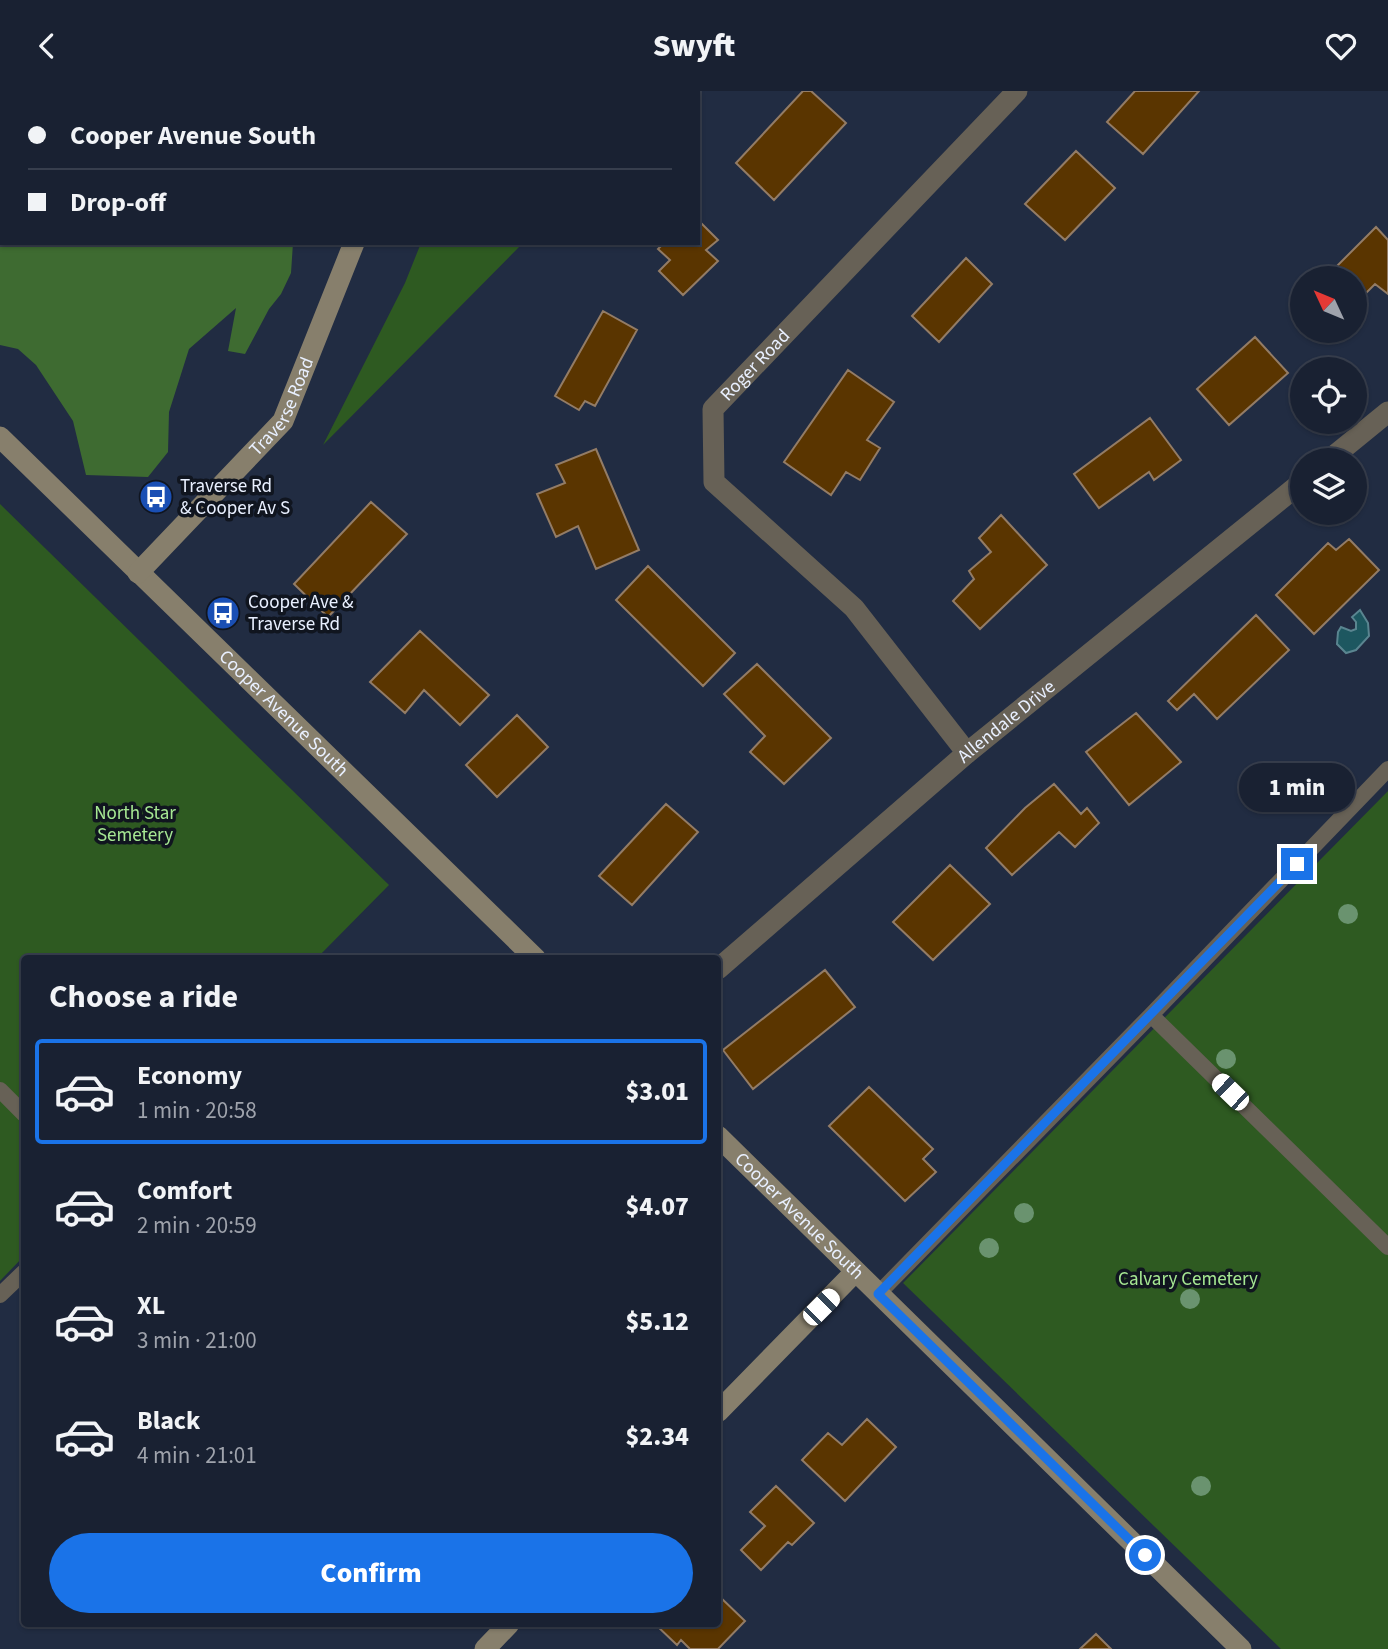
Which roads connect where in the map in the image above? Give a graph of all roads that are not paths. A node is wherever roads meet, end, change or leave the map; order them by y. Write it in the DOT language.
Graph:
graph roads {
  1 [pos="1017,91"];
  2 [pos="353,245"];
  3 [pos="1388,412"];
  4 [pos="0,437"];
  5 [pos="1344,448"];
  6 [pos="1290,492"];
  7 [pos="138,573"];
  8 [pos="967,753"];
  9 [pos="1388,769"];
  10 [pos="532,955"];
  11 [pos="721,966"];
  12 [pos="1151,1015"];
  13 [pos="0,1090"];
  14 [pos="21,1111"];
  15 [pos="721,1139"];
  16 [pos="1388,1247"];
  17 [pos="855,1272"];
  18 [pos="21,1275"];
  19 [pos="878,1294"];
  20 [pos="0,1295"];
  21 [pos="721,1409"];
  22 [pos="506,1627"];
  23 [pos="485,1649"];
  24 [pos="1241,1649"];
  1 -- 8 [label="street, Roger Road"];
  2 -- 7 [label="street, Traverse Road"];
  3 -- 5 [label="street"];
  4 -- 7 [label="street, Cooper Avenue South"];
  6 -- 8 [label="street, Allendale Drive"];
  7 -- 10 [label="street, Cooper Avenue South"];
  8 -- 11 [label="street, Allendale Drive"];
  9 -- 12 [label="lane"];
  12 -- 16 [label="lane"];
  12 -- 19 [label="lane"];
  13 -- 14 [label="lane"];
  15 -- 17 [label="street, Cooper Avenue South"];
  17 -- 19 [label="street, Cooper Avenue South"];
  17 -- 21 [label="street"];
  18 -- 20 [label="lane"];
  19 -- 24 [label="street, Cooper Avenue South"];
  22 -- 23 [label="street"];
}
